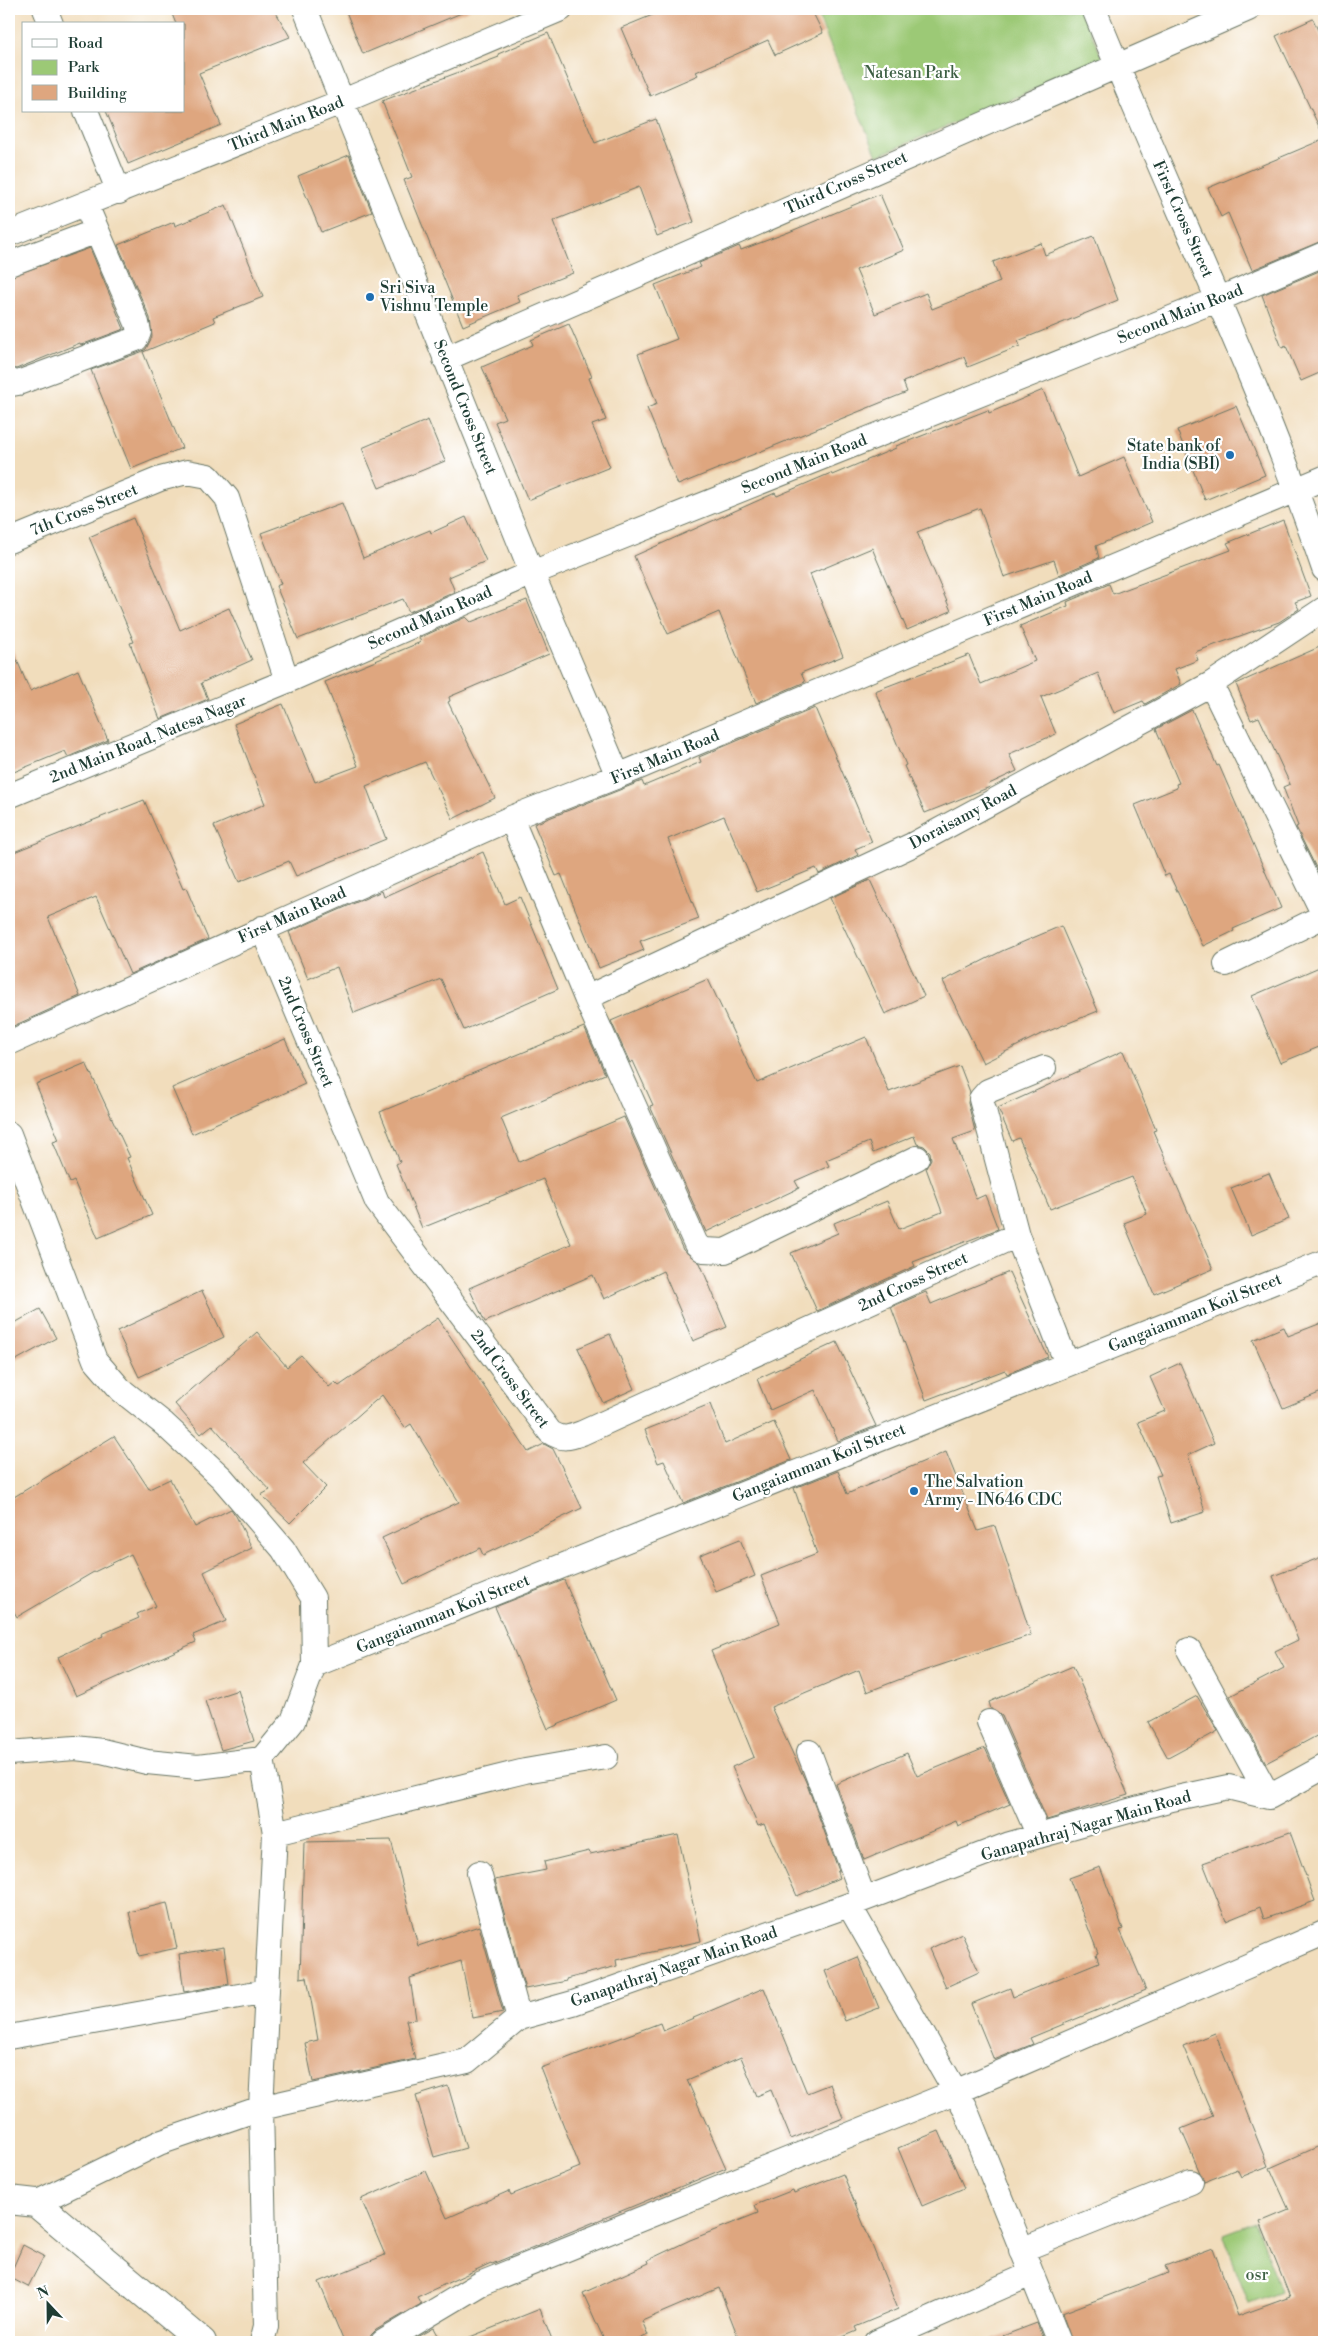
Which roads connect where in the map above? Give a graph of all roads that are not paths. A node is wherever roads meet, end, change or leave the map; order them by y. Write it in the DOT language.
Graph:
graph roads {
  1 [pos="45,9"];
  2 [pos="305,9"];
  3 [pos="560,9"];
  4 [pos="1094,9"];
  5 [pos="1248,9"];
  6 [pos="50,22"];
  7 [pos="1116,64"];
  8 [pos="342,102"];
  9 [pos="86,112"];
  10 [pos="119,192"];
  11 [pos="86,205"];
  12 [pos="97,231"];
  13 [pos="9,234"];
  14 [pos="1324,254"];
  15 [pos="9,264"];
  16 [pos="1219,299"];
  17 [pos="445,359"];
  18 [pos="9,380"];
  19 [pos="1324,478"];
  20 [pos="1297,489"];
  21 [pos="9,541"];
  22 [pos="1324,570"];
  23 [pos="532,572"];
  24 [pos="1324,608"];
  25 [pos="288,681"];
  26 [pos="1211,684"];
  27 [pos="618,776"];
  28 [pos="9,796"];
  29 [pos="511,818"];
  30 [pos="1324,916"];
  31 [pos="262,928"];
  32 [pos="1226,964"];
  33 [pos="586,998"];
  34 [pos="9,1043"];
  35 [pos="1044,1068"];
  36 [pos="9,1134"];
  37 [pos="918,1158"];
  38 [pos="1016,1235"];
  39 [pos="1324,1262"];
  40 [pos="1067,1364"];
  41 [pos="1189,1650"];
  42 [pos="314,1665"];
  43 [pos="989,1722"];
  44 [pos="809,1752"];
  45 [pos="9,1753"];
  46 [pos="606,1757"];
  47 [pos="262,1759"];
  48 [pos="1324,1767"];
  49 [pos="1269,1797"];
  50 [pos="275,1833"];
  51 [pos="1040,1836"];
  52 [pos="479,1873"];
  53 [pos="856,1902"];
  54 [pos="1324,1933"];
  55 [pos="267,1991"];
  56 [pos="519,2018"];
  57 [pos="9,2038"];
  58 [pos="955,2092"];
  59 [pos="261,2108"];
  60 [pos="1191,2182"];
  61 [pos="9,2200"];
  62 [pos="36,2203"];
  63 [pos="1021,2250"];
  64 [pos="1031,2274"];
  65 [pos="202,2342"];
  66 [pos="262,2342"];
  67 [pos="383,2342"];
  68 [pos="877,2342"];
  69 [pos="1058,2342"];
  1 -- 6 [label="street"];
  2 -- 8 [label="street, Second Cross Street"];
  3 -- 8 [label="street, Third Main Road"];
  4 -- 7 [label="street, First Cross Street"];
  5 -- 7 [label="street, Third Cross Street"];
  7 -- 16 [label="street, First Cross Street"];
  7 -- 17 [label="street, Third Cross Street"];
  8 -- 10 [label="street, Third Main Road"];
  8 -- 17 [label="street, Second Cross Street"];
  9 -- 10 [label="street"];
  10 -- 11 [label="street, Third Main Road"];
  11 -- 12 [label="street"];
  11 -- 13 [label="street, Third Main Road"];
  12 -- 15 [label="street"];
  12 -- 18 [label="street"];
  14 -- 16 [label="street, Second Main Road"];
  16 -- 20 [label="street, First Cross Street"];
  16 -- 23 [label="street, Second Main Road"];
  17 -- 23 [label="street, Second Cross Street"];
  19 -- 20 [label="street, First Main Road"];
  20 -- 22 [label="street, First Cross Street"];
  20 -- 27 [label="street, First Main Road"];
  21 -- 25 [label="street, 7th Cross Street"];
  23 -- 25 [label="street, Second Main Road"];
  23 -- 27 [label="street, Second Cross Street"];
  24 -- 26 [label="street, Doraisamy Road"];
  25 -- 28 [label="street, 2nd Main Road, Natesa Nagar"];
  26 -- 30 [label="street"];
  26 -- 33 [label="street, Doraisamy Road"];
  27 -- 29 [label="street, First Main Road"];
  29 -- 31 [label="street, First Main Road"];
  29 -- 33 [label="street"];
  30 -- 32 [label="street"];
  31 -- 34 [label="street, First Main Road"];
  31 -- 38 [label="street, 2nd Cross Street"];
  33 -- 37 [label="street"];
  35 -- 38 [label="street"];
  36 -- 42 [label="street"];
  38 -- 40 [label="street"];
  39 -- 40 [label="street, Gangaiamman Koil Street"];
  40 -- 42 [label="street, Gangaiamman Koil Street"];
  41 -- 49 [label="street"];
  42 -- 47 [label="street"];
  43 -- 51 [label="street"];
  44 -- 53 [label="street"];
  45 -- 47 [label="street"];
  46 -- 50 [label="street"];
  47 -- 50 [label="street"];
  48 -- 49 [label="street"];
  49 -- 51 [label="street, Ganapathraj Nagar Main Road"];
  50 -- 55 [label="street"];
  51 -- 53 [label="street, Ganapathraj Nagar Main Road"];
  52 -- 56 [label="street"];
  53 -- 56 [label="street, Ganapathraj Nagar Main Road"];
  53 -- 58 [label="street"];
  54 -- 58 [label="street"];
  55 -- 57 [label="street"];
  55 -- 59 [label="street"];
  56 -- 59 [label="street, Ganapathraj Nagar Main Road"];
  58 -- 63 [label="street"];
  58 -- 67 [label="street"];
  59 -- 62 [label="street, Ganapathraj Nagar Main Road"];
  59 -- 66 [label="street"];
  60 -- 63 [label="street"];
  61 -- 62 [label="street"];
  62 -- 65 [label="street"];
  63 -- 64 [label="street"];
  64 -- 68 [label="street"];
  64 -- 69 [label="street"];
}
